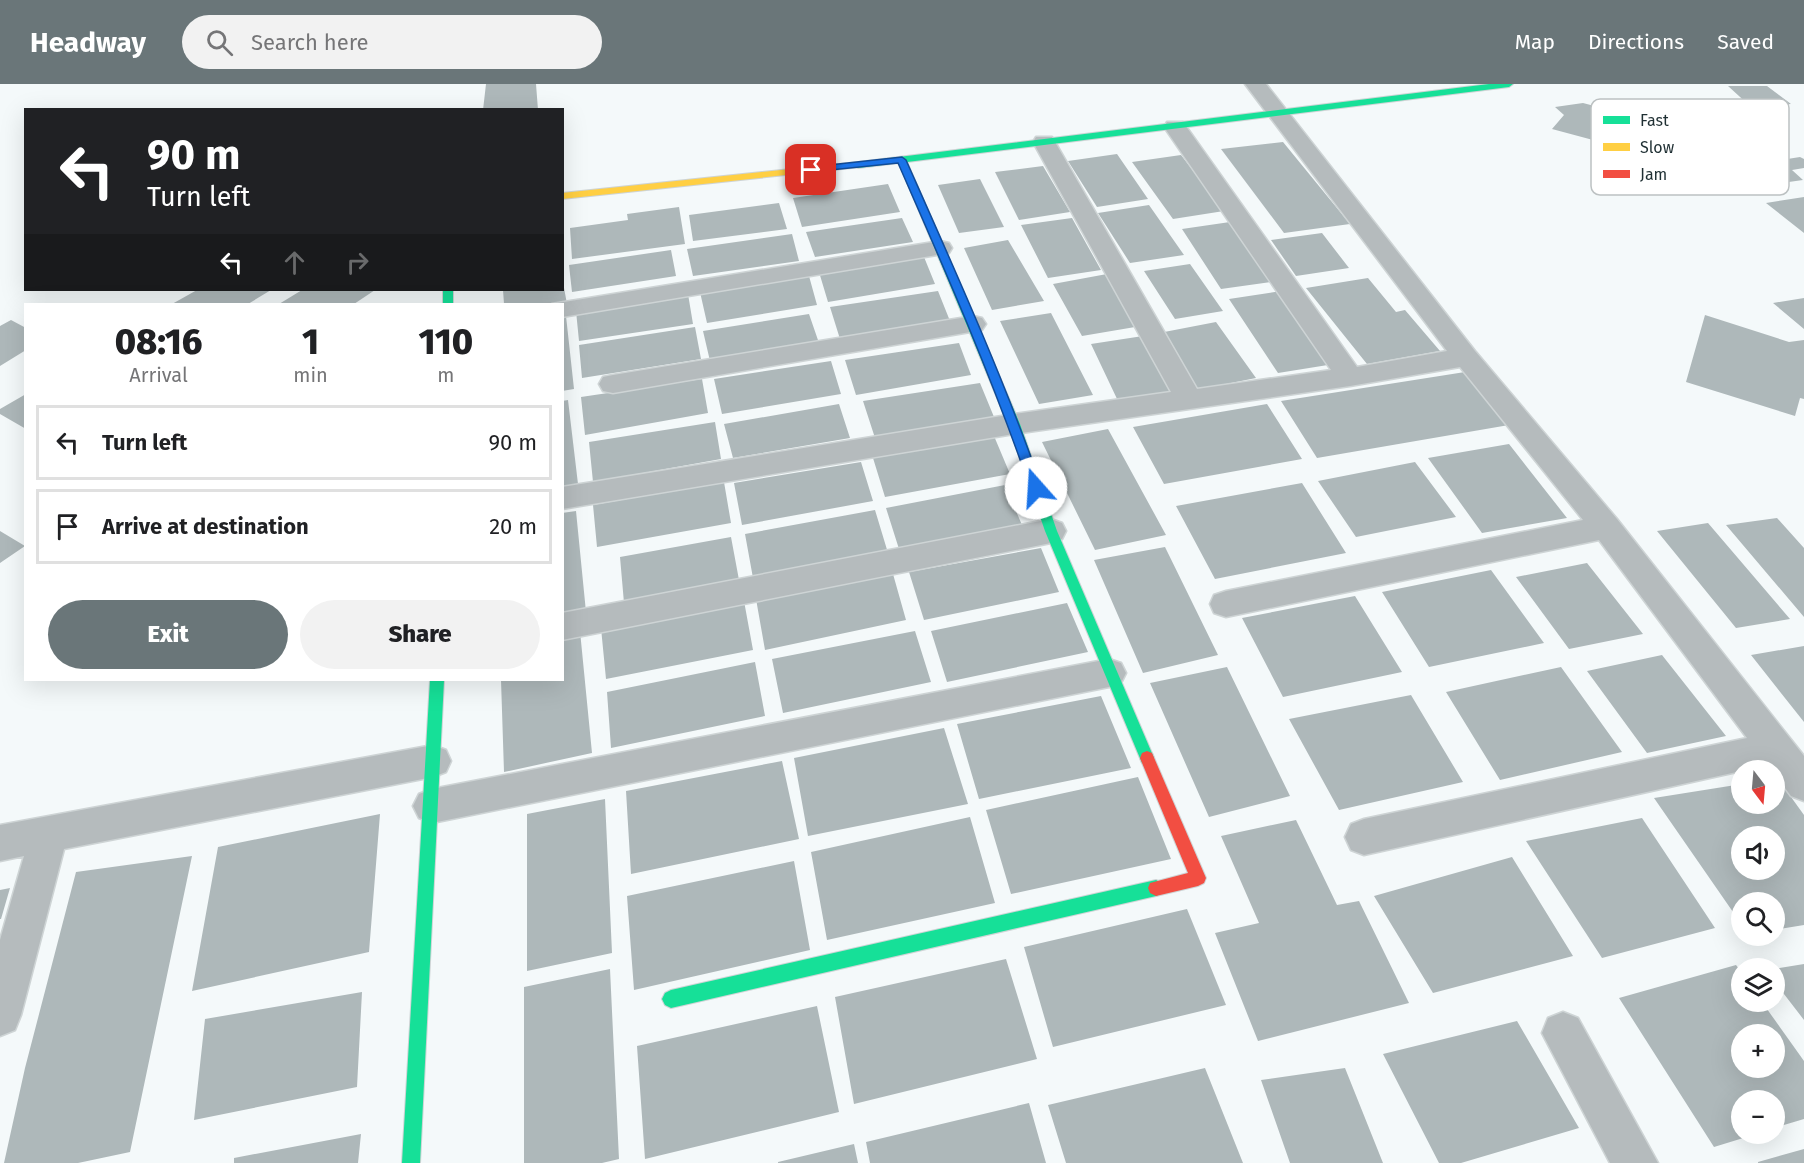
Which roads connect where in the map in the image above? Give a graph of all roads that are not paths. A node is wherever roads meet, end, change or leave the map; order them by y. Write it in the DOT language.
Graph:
graph roads {
  1 [pos="1255,84"];
  2 [pos="1509,84"];
  3 [pos="1278,114"];
  4 [pos="1175,127"];
  5 [pos="1044,141"];
  6 [pos="902,160"];
  7 [pos="564,196"];
  8 [pos="940,248"];
  9 [pos="564,309"];
  10 [pos="973,324"];
  11 [pos="1466,357"];
  12 [pos="1350,378"];
  13 [pos="613,384"];
  14 [pos="1189,399"];
  15 [pos="1014,424"];
  16 [pos="564,498"];
  17 [pos="1606,527"];
  18 [pos="1051,531"];
  19 [pos="1226,604"];
  20 [pos="564,627"];
  21 [pos="1109,673"];
  22 [pos="437,681"];
  23 [pos="1774,748"];
  24 [pos="433,761"];
  25 [pos="1804,784"];
  26 [pos="432,806"];
  27 [pos="49,834"];
  28 [pos="1364,837"];
  29 [pos="0,843"];
  30 [pos="670,999"];
  31 [pos="0,1015"];
  32 [pos="1563,1033"];
  33 [pos="411,1163"];
  34 [pos="1635,1163"];
  1 -- 3 [label="street"];
  2 -- 3 [label="street"];
  3 -- 4 [label="street"];
  3 -- 11 [label="street"];
  4 -- 5 [label="street"];
  4 -- 12 [label="street"];
  5 -- 6 [label="street"];
  5 -- 14 [label="street"];
  6 -- 7 [label="street"];
  6 -- 8 [label="street"];
  8 -- 9 [label="street"];
  8 -- 10 [label="street"];
  10 -- 13 [label="street"];
  10 -- 15 [label="street"];
  11 -- 12 [label="street"];
  11 -- 17 [label="street"];
  12 -- 14 [label="street"];
  14 -- 15 [label="street"];
  15 -- 16 [label="street"];
  15 -- 18 [label="street"];
  17 -- 19 [label="street"];
  17 -- 23 [label="street"];
  18 -- 20 [label="street"];
  18 -- 21 [label="street"];
  21 -- 26 [label="street"];
  21 -- 30 [label="street"];
  22 -- 24 [label="street"];
  23 -- 25 [label="street"];
  23 -- 28 [label="street"];
  24 -- 26 [label="street"];
  24 -- 27 [label="street"];
  26 -- 33 [label="street"];
  27 -- 29 [label="street"];
  27 -- 31 [label="street"];
  32 -- 34 [label="street"];
}
